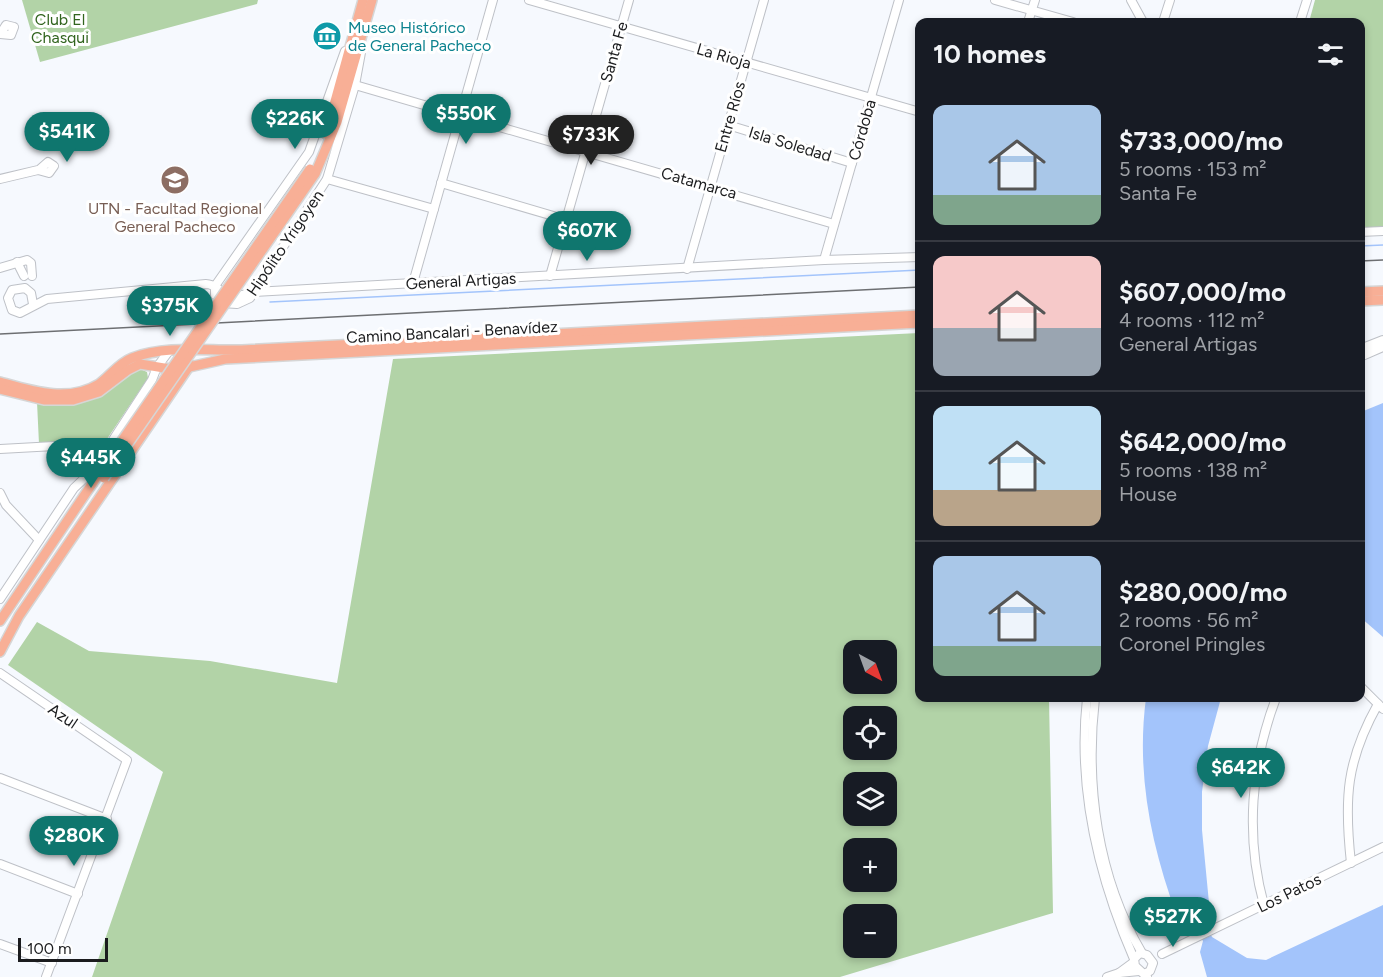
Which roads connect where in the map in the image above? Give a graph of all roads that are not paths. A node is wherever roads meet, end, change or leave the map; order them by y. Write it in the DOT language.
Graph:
graph roads {
  1 [pos="494,0"];
  2 [pos="529,0"];
  3 [pos="629,0"];
  4 [pos="764,0"];
  5 [pos="899,0"];
  6 [pos="995,0"];
  7 [pos="1035,0"];
  8 [pos="1131,0"];
  9 [pos="1170,0"];
  10 [pos="1307,0"];
  11 [pos="366,4"];
  12 [pos="1031,11"];
  13 [pos="1029,18"];
  14 [pos="1058,18"];
  15 [pos="1141,18"];
  16 [pos="1164,18"];
  17 [pos="1301,18"];
  18 [pos="621,26"];
  19 [pos="746,62"];
  20 [pos="355,85"];
  21 [pos="871,98"];
  22 [pos="915,111"];
  23 [pos="461,115"];
  24 [pos="728,125"];
  25 [pos="586,151"];
  26 [pos="852,163"];
  27 [pos="40,169"];
  28 [pos="312,171"];
  29 [pos="0,179"];
  30 [pos="327,179"];
  31 [pos="441,183"];
  32 [pos="711,186"];
  33 [pos="434,209"];
  34 [pos="567,220"];
  35 [pos="834,224"];
  36 [pos="1383,231"];
  37 [pos="1365,232"];
  38 [pos="915,257"];
  39 [pos="824,260"];
  40 [pos="0,268"];
  41 [pos="687,269"];
  42 [pos="28,276"];
  43 [pos="550,276"];
  44 [pos="413,283"];
  45 [pos="216,286"];
  46 [pos="1383,291"];
  47 [pos="254,292"];
  48 [pos="1365,292"];
  49 [pos="31,293"];
  50 [pos="47,299"];
  51 [pos="1383,300"];
  52 [pos="1365,301"];
  53 [pos="33,304"];
  54 [pos="915,315"];
  55 [pos="915,323"];
  56 [pos="1383,339"];
  57 [pos="1383,347"];
  58 [pos="1365,348"];
  59 [pos="191,350"];
  60 [pos="170,351"];
  61 [pos="1365,355"];
  62 [pos="157,367"];
  63 [pos="189,368"];
  64 [pos="0,382"];
  65 [pos="0,389"];
  66 [pos="110,443"];
  67 [pos="70,446"];
  68 [pos="0,449"];
  69 [pos="89,480"];
  70 [pos="1,497"];
  71 [pos="39,540"];
  72 [pos="0,599"];
  73 [pos="0,621"];
  74 [pos="0,637"];
  75 [pos="0,652"];
  76 [pos="2,674"];
  77 [pos="0,684"];
  78 [pos="1365,691"];
  79 [pos="1087,702"];
  80 [pos="1095,702"];
  81 [pos="1275,702"];
  82 [pos="1381,706"];
  83 [pos="1089,761"];
  84 [pos="0,778"];
  85 [pos="107,819"];
  86 [pos="1383,847"];
  87 [pos="1100,855"];
  88 [pos="1351,863"];
  89 [pos="0,864"];
  90 [pos="78,894"];
  91 [pos="1264,905"];
  92 [pos="0,944"];
  93 [pos="1145,954"];
  94 [pos="1162,954"];
  95 [pos="1134,960"];
  96 [pos="52,963"];
  97 [pos="1152,966"];
  98 [pos="1119,973"];
  99 [pos="1143,974"];
  100 [pos="46,977"];
  101 [pos="1107,977"];
  102 [pos="1156,977"];
  1 -- 23 [label="street"];
  2 -- 18 [label="street, La Rioja"];
  3 -- 18 [label="street, Santa Fe"];
  4 -- 19 [label="street, Entre Ríos"];
  5 -- 21 [label="street, Córdoba"];
  6 -- 12 [label="street"];
  7 -- 12 [label="street"];
  8 -- 15 [label="street"];
  9 -- 16 [label="street"];
  10 -- 17 [label="street"];
  11 -- 20 [label="street, Hipólito Yrigoyen"];
  11 -- 28 [label="main road"];
  11 -- 45 [label="street, Hipólito Yrigoyen"];
  12 -- 13 [label="street"];
  12 -- 14 [label="street"];
  18 -- 19 [label="street, La Rioja"];
  18 -- 25 [label="street, Santa Fe"];
  19 -- 21 [label="street, La Rioja"];
  19 -- 24 [label="street, Entre Ríos"];
  20 -- 23 [label="street, Catamarca"];
  20 -- 30 [label="street, Hipólito Yrigoyen"];
  21 -- 22 [label="street, La Rioja"];
  21 -- 26 [label="street, Córdoba"];
  23 -- 25 [label="street, Catamarca"];
  23 -- 31 [label="street"];
  24 -- 26 [label="street, Isla Soledad"];
  24 -- 32 [label="street, Entre Ríos"];
  25 -- 32 [label="street, Catamarca"];
  25 -- 34 [label="street, Santa Fe"];
  26 -- 35 [label="street, Córdoba"];
  27 -- 29 [label="street"];
  28 -- 69 [label="main road, bridge"];
  28 -- 74 [label="main road, bridge"];
  30 -- 33 [label="street"];
  30 -- 47 [label="street, Hipólito Yrigoyen"];
  31 -- 33 [label="street"];
  31 -- 34 [label="street"];
  32 -- 35 [label="street, Catamarca"];
  32 -- 41 [label="street, Entre Ríos"];
  33 -- 44 [label="street"];
  34 -- 43 [label="street, Santa Fe"];
  35 -- 39 [label="street, Córdoba"];
  36 -- 37 [label="street"];
  38 -- 39 [label="street, General Artigas"];
  39 -- 41 [label="street, General Artigas"];
  40 -- 42 [label="street"];
  41 -- 43 [label="street, General Artigas"];
  43 -- 44 [label="street, General Artigas"];
  44 -- 47 [label="street, General Artigas"];
  45 -- 47 [label="street, General Artigas"];
  45 -- 50 [label="street, General Artigas"];
  46 -- 48 [label="main road"];
  49 -- 50 [label="street"];
  49 -- 53 [label="street"];
  49 -- 53 [label="street"];
  50 -- 53 [label="street"];
  51 -- 52 [label="main road"];
  54 -- 59 [label="main road, Camino Bancalari - Benavídez"];
  55 -- 63 [label="main road, Camino Bancalari - Benavídez"];
  56 -- 58 [label="street"];
  57 -- 61 [label="street"];
  59 -- 60 [label="main road, Camino Bancalari - Benavídez"];
  59 -- 63 [label="main road"];
  60 -- 62 [label="street"];
  60 -- 64 [label="main road, Camino Bancalari - Benavídez"];
  62 -- 63 [label="main road, Camino Bancalari - Benavídez"];
  62 -- 65 [label="main road, Camino Bancalari - Benavídez"];
  62 -- 66 [label="street"];
  63 -- 75 [label="main road"];
  66 -- 67 [label="street"];
  66 -- 69 [label="street"];
  67 -- 68 [label="street"];
  67 -- 69 [label="street"];
  69 -- 71 [label="street"];
  69 -- 73 [label="main road"];
  70 -- 71 [label="street"];
  71 -- 72 [label="street"];
  76 -- 77 [label="street"];
  76 -- 85 [label="street, Azul"];
  78 -- 82 [label="street"];
  79 -- 83 [label="street"];
  80 -- 83 [label="street"];
  81 -- 91 [label="street"];
  82 -- 88 [label="street"];
  83 -- 87 [label="street"];
  84 -- 85 [label="street"];
  85 -- 90 [label="street"];
  86 -- 88 [label="street, Los Patos"];
  87 -- 93 [label="street"];
  87 -- 95 [label="street"];
  88 -- 91 [label="street, Los Patos"];
  89 -- 90 [label="street"];
  90 -- 96 [label="street"];
  91 -- 94 [label="street, Los Patos"];
  92 -- 96 [label="street"];
  93 -- 94 [label="street, Los Patos"];
  93 -- 95 [label="street"];
  93 -- 97 [label="street"];
  94 -- 97 [label="street, Los Patos"];
  95 -- 98 [label="street"];
  95 -- 99 [label="street"];
  96 -- 100 [label="street"];
  97 -- 99 [label="street, Los Patos"];
  97 -- 102 [label="street"];
  98 -- 99 [label="street"];
  98 -- 101 [label="street"];
}
